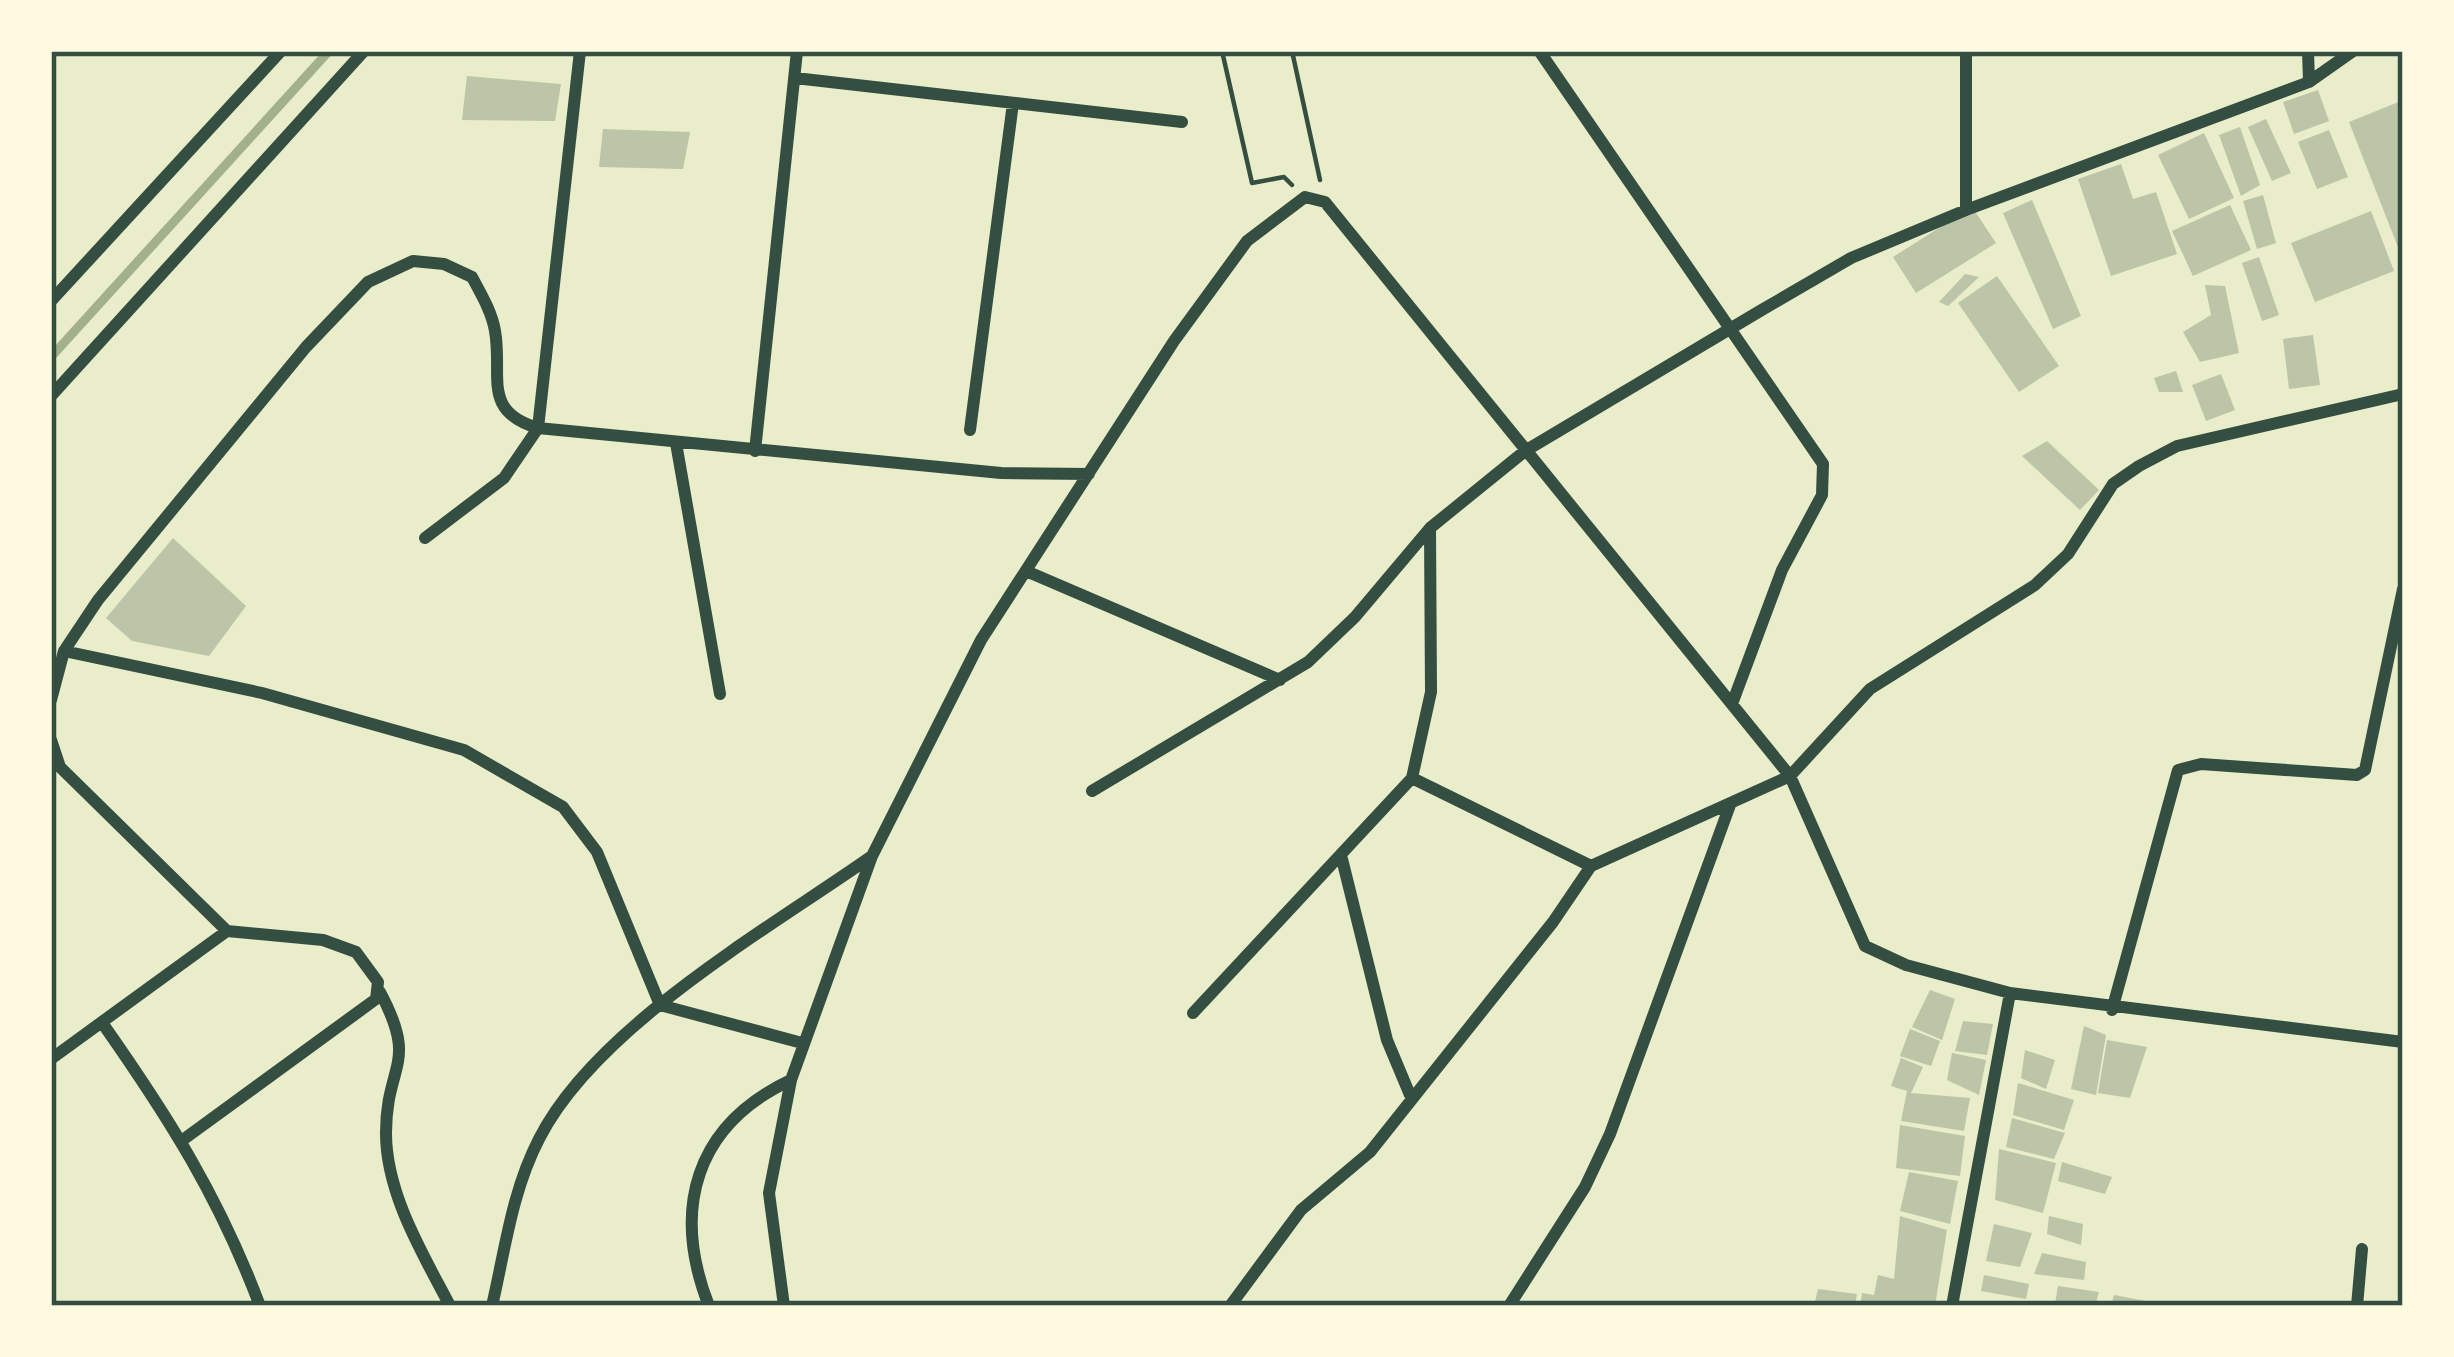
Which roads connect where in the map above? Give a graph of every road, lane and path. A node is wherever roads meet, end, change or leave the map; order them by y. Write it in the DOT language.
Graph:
graph roads {
  1 [pos="281,51"];
  2 [pos="364,51"];
  3 [pos="580,51"];
  4 [pos="797,51"];
  5 [pos="1222,51"];
  6 [pos="1292,51"];
  7 [pos="1966,51"];
  8 [pos="2308,51"];
  9 [pos="2353,51"];
  10 [pos="1540,52"];
  11 [pos="795,78"];
  12 [pos="2309,82"];
  13 [pos="1013,103"];
  14 [pos="1183,122"];
  15 [pos="1304,197"];
  16 [pos="1325,202"];
  17 [pos="1966,210"];
  18 [pos="53,296"];
  19 [pos="1731,329"];
  20 [pos="2403,394"];
  21 [pos="51,396"];
  22 [pos="538,428"];
  23 [pos="970,430"];
  24 [pos="676,443"];
  25 [pos="755,451"];
  26 [pos="1525,451"];
  27 [pos="1089,474"];
  28 [pos="1430,527"];
  29 [pos="425,538"];
  30 [pos="1025,572"];
  31 [pos="2403,589"];
  32 [pos="64,651"];
  33 [pos="1280,680"];
  34 [pos="720,694"];
  35 [pos="51,700"];
  36 [pos="1732,704"];
  37 [pos="51,740"];
  38 [pos="56,772"];
  39 [pos="1790,776"];
  40 [pos="1412,778"];
  41 [pos="1092,791"];
  42 [pos="1730,806"];
  43 [pos="1341,855"];
  44 [pos="872,856"];
  45 [pos="1591,866"];
  46 [pos="227,931"];
  47 [pos="380,992"];
  48 [pos="2010,993"];
  49 [pos="660,1005"];
  50 [pos="2112,1010"];
  51 [pos="1193,1013"];
  52 [pos="103,1024"];
  53 [pos="2403,1042"];
  54 [pos="802,1043"];
  55 [pos="51,1059"];
  56 [pos="790,1080"];
  57 [pos="1410,1095"];
  58 [pos="184,1138"];
  59 [pos="2362,1249"];
  60 [pos="260,1306"];
  61 [pos="450,1306"];
  62 [pos="492,1306"];
  63 [pos="710,1306"];
  64 [pos="784,1306"];
  65 [pos="1230,1306"];
  66 [pos="1509,1306"];
  67 [pos="1952,1306"];
  68 [pos="2357,1306"];
  1 -- 18 [label="street"];
  2 -- 21 [label="street"];
  3 -- 22 [label="street"];
  4 -- 11 [label="street"];
  5 -- 15 [label="path"];
  6 -- 16 [label="path"];
  7 -- 17 [label="street"];
  8 -- 12 [label="street"];
  9 -- 12 [label="street"];
  10 -- 19 [label="street"];
  11 -- 13 [label="street"];
  11 -- 25 [label="street"];
  12 -- 17 [label="street"];
  13 -- 14 [label="street"];
  13 -- 23 [label="street"];
  15 -- 16 [label="street"];
  15 -- 27 [label="street"];
  16 -- 26 [label="street"];
  17 -- 19 [label="street"];
  19 -- 26 [label="street"];
  19 -- 36 [label="street"];
  20 -- 39 [label="street"];
  22 -- 24 [label="street"];
  22 -- 29 [label="street"];
  22 -- 32 [label="street"];
  24 -- 25 [label="street"];
  24 -- 34 [label="street"];
  25 -- 27 [label="street"];
  26 -- 28 [label="street"];
  26 -- 36 [label="street"];
  27 -- 30 [label="street"];
  28 -- 33 [label="street"];
  28 -- 40 [label="street"];
  30 -- 33 [label="street"];
  30 -- 44 [label="street"];
  31 -- 50 [label="street"];
  32 -- 35 [label="street"];
  32 -- 49 [label="street"];
  33 -- 41 [label="street"];
  36 -- 39 [label="street"];
  37 -- 38 [label="street"];
  38 -- 46 [label="street"];
  39 -- 42 [label="street"];
  39 -- 48 [label="street"];
  40 -- 43 [label="street"];
  40 -- 45 [label="street"];
  42 -- 45 [label="street"];
  42 -- 66 [label="street"];
  43 -- 51 [label="street"];
  43 -- 57 [label="street"];
  44 -- 49 [label="street"];
  44 -- 54 [label="street"];
  45 -- 57 [label="street"];
  46 -- 47 [label="street"];
  46 -- 52 [label="street"];
  47 -- 58 [label="street"];
  47 -- 61 [label="street"];
  48 -- 50 [label="street"];
  48 -- 67 [label="street"];
  49 -- 54 [label="street"];
  49 -- 62 [label="street"];
  50 -- 53 [label="street"];
  52 -- 55 [label="street"];
  52 -- 58 [label="street"];
  54 -- 56 [label="street"];
  56 -- 63 [label="street"];
  56 -- 64 [label="street"];
  57 -- 65 [label="street"];
  58 -- 60 [label="street"];
  59 -- 68 [label="street"];
}
